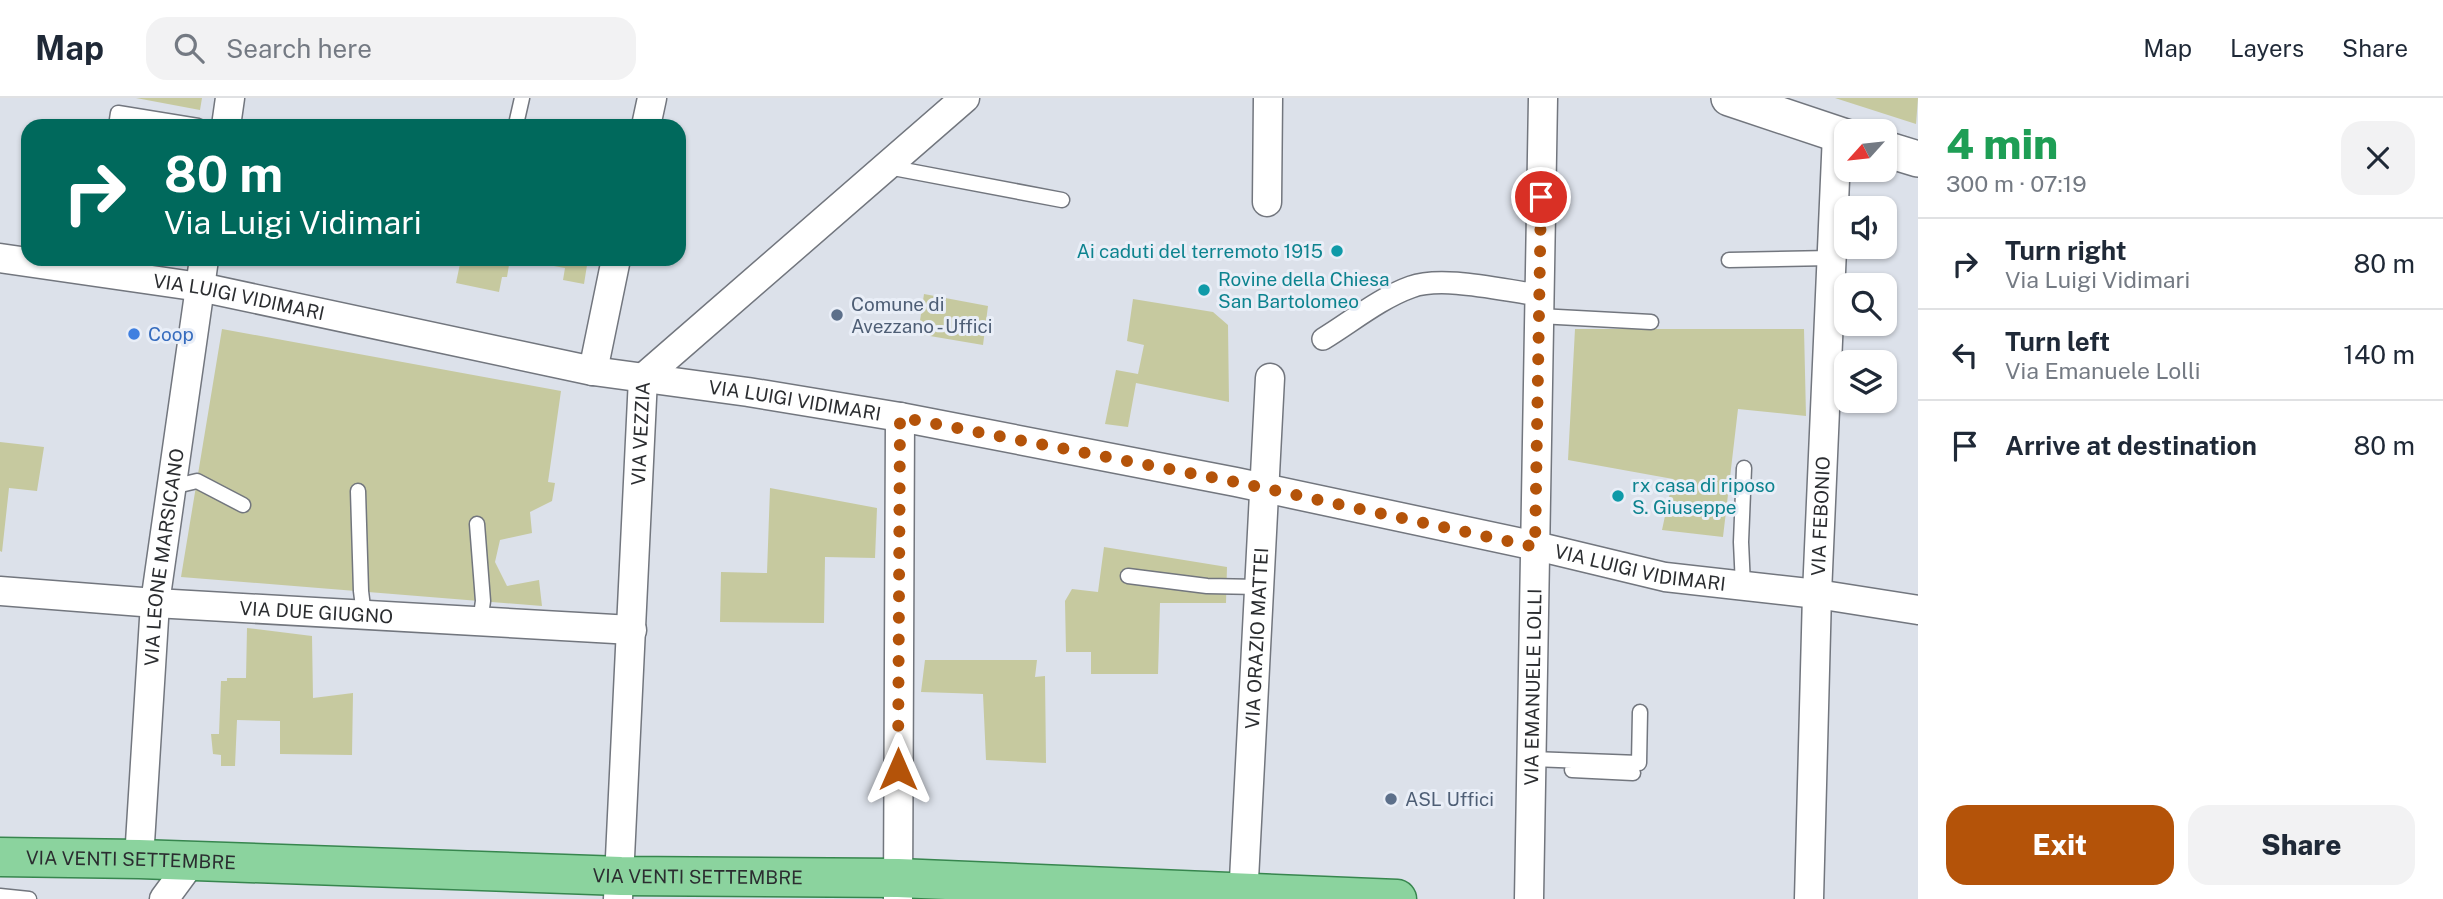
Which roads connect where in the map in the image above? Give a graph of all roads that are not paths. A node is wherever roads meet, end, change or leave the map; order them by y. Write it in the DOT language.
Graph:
graph roads {
  1 [pos="230,98"];
  2 [pos="522,98"];
  3 [pos="652,98"];
  4 [pos="965,98"];
  5 [pos="1268,98"];
  6 [pos="1543,98"];
  7 [pos="1729,98"];
  8 [pos="117,119"];
  9 [pos="155,119"];
  10 [pos="227,119"];
  11 [pos="517,119"];
  12 [pos="648,119"];
  13 [pos="1834,132"];
  14 [pos="1897,153"];
  15 [pos="1918,159"];
  16 [pos="886,167"];
  17 [pos="1838,182"];
  18 [pos="1062,200"];
  19 [pos="1267,202"];
  20 [pos="0,258"];
  21 [pos="1832,258"];
  22 [pos="21,260"];
  23 [pos="1729,260"];
  24 [pos="96,266"];
  25 [pos="204,266"];
  26 [pos="615,266"];
  27 [pos="200,287"];
  28 [pos="1540,306"];
  29 [pos="1651,322"];
  30 [pos="1323,339"];
  31 [pos="593,371"];
  32 [pos="643,378"];
  33 [pos="1269,378"];
  34 [pos="900,417"];
  35 [pos="1744,468"];
  36 [pos="172,487"];
  37 [pos="1264,488"];
  38 [pos="358,492"];
  39 [pos="243,505"];
  40 [pos="477,524"];
  41 [pos="1535,547"];
  42 [pos="1128,576"];
  43 [pos="1743,586"];
  44 [pos="1259,587"];
  45 [pos="0,591"];
  46 [pos="1817,594"];
  47 [pos="155,603"];
  48 [pos="1918,610"];
  49 [pos="364,615"];
  50 [pos="480,622"];
  51 [pos="632,630"];
  52 [pos="1640,712"];
  53 [pos="1532,763"];
  54 [pos="1633,773"];
  55 [pos="0,858"];
  56 [pos="139,859"];
  57 [pos="192,861"];
  58 [pos="619,887"];
  59 [pos="898,888"];
  60 [pos="0,896"];
  61 [pos="1243,896"];
  62 [pos="29,899"];
  63 [pos="164,899"];
  64 [pos="1397,899"];
  65 [pos="1529,899"];
  66 [pos="1809,899"];
  1 -- 10 [label="street"];
  2 -- 11 [label="lane"];
  3 -- 12 [label="street"];
  4 -- 16 [label="street, VIA VEZZIA"];
  5 -- 19 [label="street"];
  6 -- 28 [label="street, VIA EMANUELE LOLLI"];
  7 -- 13 [label="street"];
  8 -- 9 [label="lane"];
  14 -- 15 [label="street"];
  16 -- 18 [label="lane"];
  16 -- 32 [label="street, VIA VEZZIA"];
  17 -- 21 [label="street, VIA FEBONIO"];
  20 -- 22 [label="street, VIA LUIGI VIDIMARI"];
  21 -- 23 [label="lane"];
  21 -- 46 [label="street, VIA FEBONIO"];
  24 -- 27 [label="street, VIA LUIGI VIDIMARI"];
  25 -- 27 [label="street, VIA LEONE MARSICANO"];
  26 -- 31 [label="street"];
  27 -- 31 [label="street, VIA LUIGI VIDIMARI"];
  27 -- 36 [label="street, VIA LEONE MARSICANO"];
  28 -- 29 [label="lane"];
  28 -- 30 [label="street"];
  28 -- 41 [label="street, VIA EMANUELE LOLLI"];
  31 -- 32 [label="street, VIA LUIGI VIDIMARI"];
  32 -- 34 [label="street, VIA LUIGI VIDIMARI"];
  32 -- 51 [label="street, VIA VEZZIA"];
  33 -- 37 [label="street, VIA ORAZIO MATTEI"];
  34 -- 37 [label="street, VIA LUIGI VIDIMARI"];
  34 -- 59 [label="street"];
  35 -- 43 [label="lane"];
  36 -- 39 [label="lane"];
  36 -- 47 [label="street, VIA LEONE MARSICANO"];
  37 -- 41 [label="street, VIA LUIGI VIDIMARI"];
  37 -- 44 [label="street, VIA ORAZIO MATTEI"];
  38 -- 49 [label="lane"];
  40 -- 50 [label="lane"];
  41 -- 43 [label="street, VIA LUIGI VIDIMARI"];
  41 -- 53 [label="street, VIA EMANUELE LOLLI"];
  42 -- 44 [label="lane"];
  43 -- 46 [label="street, VIA LUIGI VIDIMARI"];
  44 -- 61 [label="street, VIA ORAZIO MATTEI"];
  45 -- 47 [label="street, VIA DUE GIUGNO"];
  46 -- 48 [label="street, VIA LUIGI VIDIMARI"];
  46 -- 66 [label="street, VIA FEBONIO"];
  47 -- 49 [label="street, VIA DUE GIUGNO"];
  47 -- 56 [label="street, VIA LEONE MARSICANO"];
  49 -- 50 [label="street, VIA DUE GIUGNO"];
  50 -- 51 [label="street, VIA DUE GIUGNO"];
  51 -- 58 [label="street, VIA VEZZIA"];
  52 -- 53 [label="lane"];
  53 -- 54 [label="lane"];
  53 -- 65 [label="street, VIA EMANUELE LOLLI"];
  55 -- 56 [label="main road, VIA VENTI SETTEMBRE"];
  56 -- 57 [label="main road, VIA VENTI SETTEMBRE"];
  57 -- 58 [label="main road, VIA VENTI SETTEMBRE"];
  57 -- 63 [label="street"];
  58 -- 59 [label="main road, VIA VENTI SETTEMBRE"];
  59 -- 61 [label="main road, VIA VENTI SETTEMBRE"];
  60 -- 62 [label="lane"];
  61 -- 64 [label="main road, VIA VENTI SETTEMBRE"];
}
